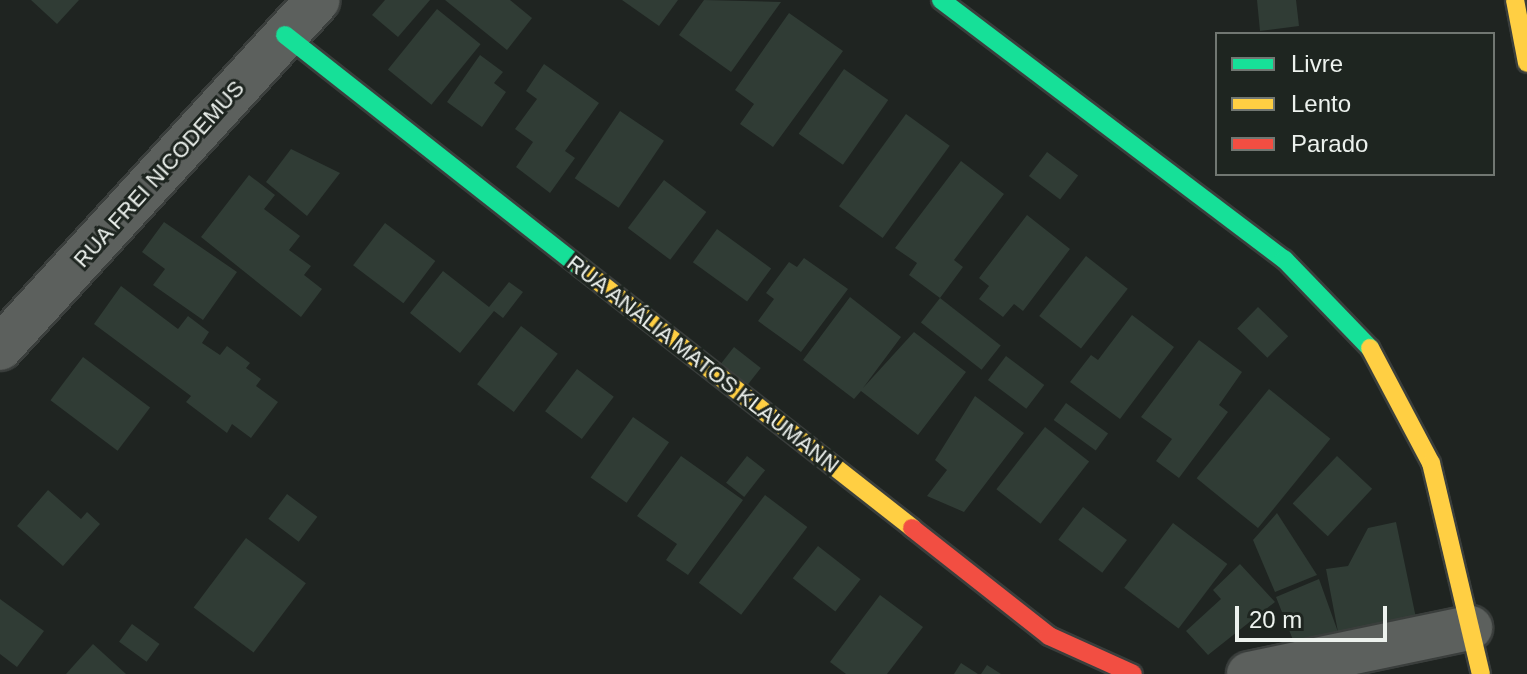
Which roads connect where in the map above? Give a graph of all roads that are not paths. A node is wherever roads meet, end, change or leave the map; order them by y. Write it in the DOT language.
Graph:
graph roads {
  1 [pos="318,0"];
  2 [pos="941,0"];
  3 [pos="1515,0"];
  4 [pos="285,35"];
  5 [pos="1527,63"];
  6 [pos="0,348"];
  7 [pos="1470,628"];
  8 [pos="1133,674"];
  9 [pos="1249,674"];
  10 [pos="1481,674"];
  1 -- 4 [label="street, RUA FREI NICODEMUS"];
  2 -- 7 [label="street"];
  3 -- 5 [label="street"];
  4 -- 6 [label="street, RUA FREI NICODEMUS"];
  4 -- 8 [label="street, RUA ANÁLIA MATOS KLAUMANN"];
  7 -- 9 [label="street"];
  7 -- 10 [label="street"];
}
